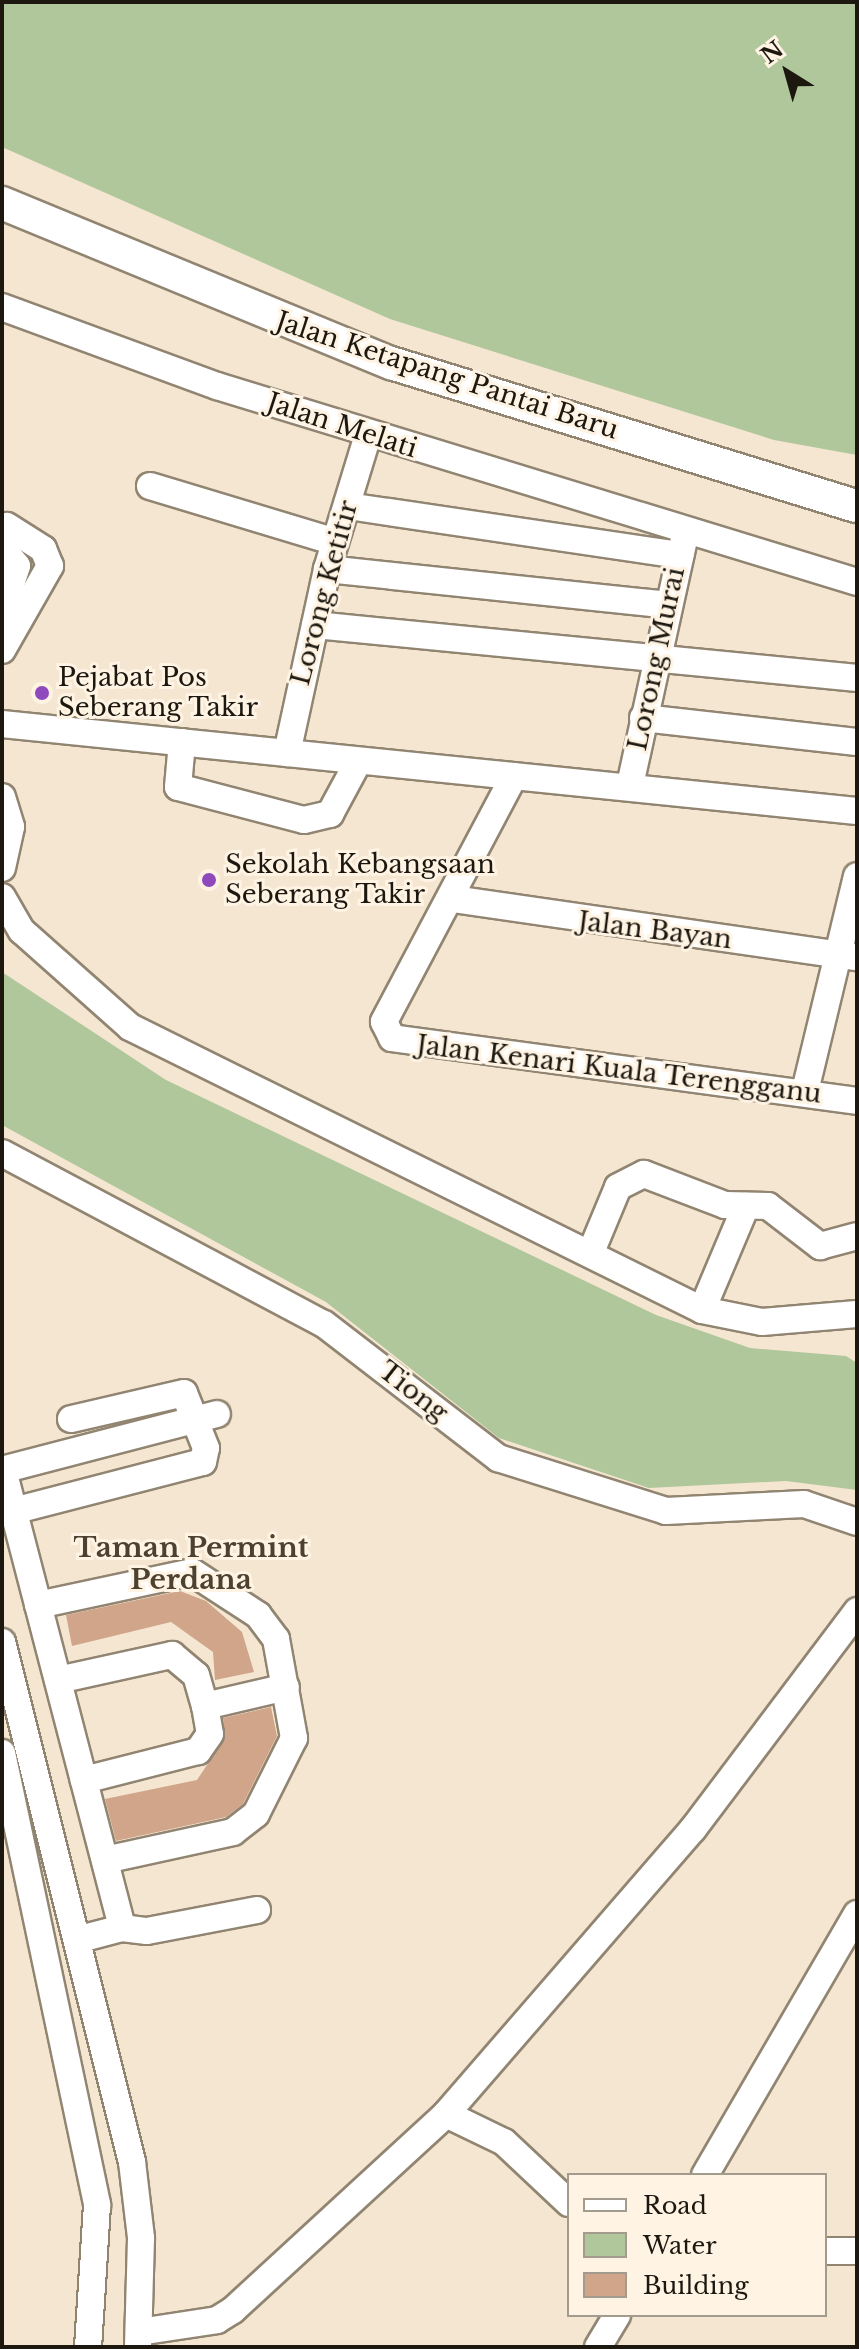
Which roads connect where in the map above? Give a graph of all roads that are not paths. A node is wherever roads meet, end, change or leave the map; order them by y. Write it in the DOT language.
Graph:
graph roads {
  1 [pos="2,203"];
  2 [pos="2,227"];
  3 [pos="2,307"];
  4 [pos="368,435"];
  5 [pos="150,486"];
  6 [pos="348,506"];
  7 [pos="857,506"];
  8 [pos="857,529"];
  9 [pos="5,537"];
  10 [pos="335,542"];
  11 [pos="683,544"];
  12 [pos="327,569"];
  13 [pos="857,582"];
  14 [pos="667,605"];
  15 [pos="2,611"];
  16 [pos="315,625"];
  17 [pos="2,650"];
  18 [pos="657,654"];
  19 [pos="857,678"];
  20 [pos="643,718"];
  21 [pos="2,724"];
  22 [pos="182,742"];
  23 [pos="857,742"];
  24 [pos="287,753"];
  25 [pos="358,762"];
  26 [pos="514,776"];
  27 [pos="630,785"];
  28 [pos="2,797"];
  29 [pos="857,811"];
  30 [pos="2,868"];
  31 [pos="857,876"];
  32 [pos="2,897"];
  33 [pos="453,899"];
  34 [pos="846,954"];
  35 [pos="805,1091"];
  36 [pos="857,1101"];
  37 [pos="2,1153"];
  38 [pos="746,1206"];
  39 [pos="857,1236"];
  40 [pos="591,1252"];
  41 [pos="702,1310"];
  42 [pos="857,1314"];
  43 [pos="217,1414"];
  44 [pos="71,1419"];
  45 [pos="191,1421"];
  46 [pos="2,1470"];
  47 [pos="13,1511"];
  48 [pos="857,1522"];
  49 [pos="38,1605"];
  50 [pos="857,1611"];
  51 [pos="2,1642"];
  52 [pos="58,1680"];
  53 [pos="286,1687"];
  54 [pos="205,1706"];
  55 [pos="12,1719"];
  56 [pos="2,1753"];
  57 [pos="84,1780"];
  58 [pos="14,1860"];
  59 [pos="105,1860"];
  60 [pos="257,1910"];
  61 [pos="857,1914"];
  62 [pos="122,1928"];
  63 [pos="80,1939"];
  64 [pos="446,2114"];
  65 [pos="706,2173"];
  66 [pos="567,2201"];
  67 [pos="827,2251"];
  68 [pos="857,2251"];
  69 [pos="616,2317"];
  70 [pos="138,2340"];
  71 [pos="88,2347"];
  72 [pos="598,2347"];
  1 -- 7 [label="main road, Jalan Ketapang Pantai Baru"];
  2 -- 8 [label="main road, Jalan Ketapang Pantai Baru"];
  3 -- 4 [label="street, Jalan Melati"];
  4 -- 6 [label="street, Lorong Ketitir"];
  4 -- 11 [label="street, Jalan Melati"];
  5 -- 10 [label="street"];
  6 -- 10 [label="street, Lorong Ketitir"];
  6 -- 11 [label="street"];
  9 -- 15 [label="street"];
  9 -- 17 [label="street"];
  10 -- 12 [label="street, Lorong Ketitir"];
  11 -- 13 [label="street"];
  11 -- 14 [label="street, Lorong Murai"];
  12 -- 14 [label="street"];
  12 -- 16 [label="street, Lorong Ketitir"];
  14 -- 18 [label="street, Lorong Murai"];
  16 -- 18 [label="street"];
  16 -- 24 [label="street, Lorong Ketitir"];
  18 -- 19 [label="street"];
  18 -- 20 [label="street, Lorong Murai"];
  20 -- 23 [label="street"];
  20 -- 27 [label="street, Lorong Murai"];
  21 -- 22 [label="street"];
  22 -- 24 [label="street"];
  22 -- 25 [label="street"];
  24 -- 25 [label="street"];
  25 -- 26 [label="street"];
  26 -- 27 [label="street"];
  26 -- 33 [label="street"];
  27 -- 29 [label="street"];
  28 -- 30 [label="street"];
  31 -- 34 [label="street"];
  32 -- 40 [label="street"];
  33 -- 34 [label="street, Jalan Bayan"];
  33 -- 35 [label="street, Jalan Kenari Kuala Terengganu"];
  34 -- 35 [label="street"];
  35 -- 36 [label="street, Jalan Kenari Kuala Terengganu"];
  37 -- 48 [label="street, Tiong"];
  38 -- 39 [label="street"];
  38 -- 40 [label="street"];
  38 -- 41 [label="street"];
  40 -- 41 [label="street"];
  41 -- 42 [label="street"];
  43 -- 45 [label="street"];
  44 -- 45 [label="street"];
  45 -- 46 [label="street"];
  45 -- 47 [label="street"];
  46 -- 47 [label="street"];
  47 -- 49 [label="street"];
  49 -- 52 [label="street"];
  49 -- 53 [label="street"];
  50 -- 64 [label="street"];
  51 -- 55 [label="street"];
  52 -- 54 [label="street"];
  52 -- 57 [label="street"];
  53 -- 54 [label="street"];
  53 -- 59 [label="street"];
  54 -- 57 [label="street"];
  55 -- 63 [label="street"];
  56 -- 58 [label="street"];
  57 -- 59 [label="street"];
  58 -- 71 [label="street"];
  59 -- 62 [label="street"];
  60 -- 62 [label="street"];
  61 -- 65 [label="street"];
  62 -- 63 [label="street"];
  63 -- 70 [label="street"];
  64 -- 66 [label="street"];
  64 -- 70 [label="street"];
  67 -- 68 [label="street"];
  69 -- 72 [label="street"];
}
